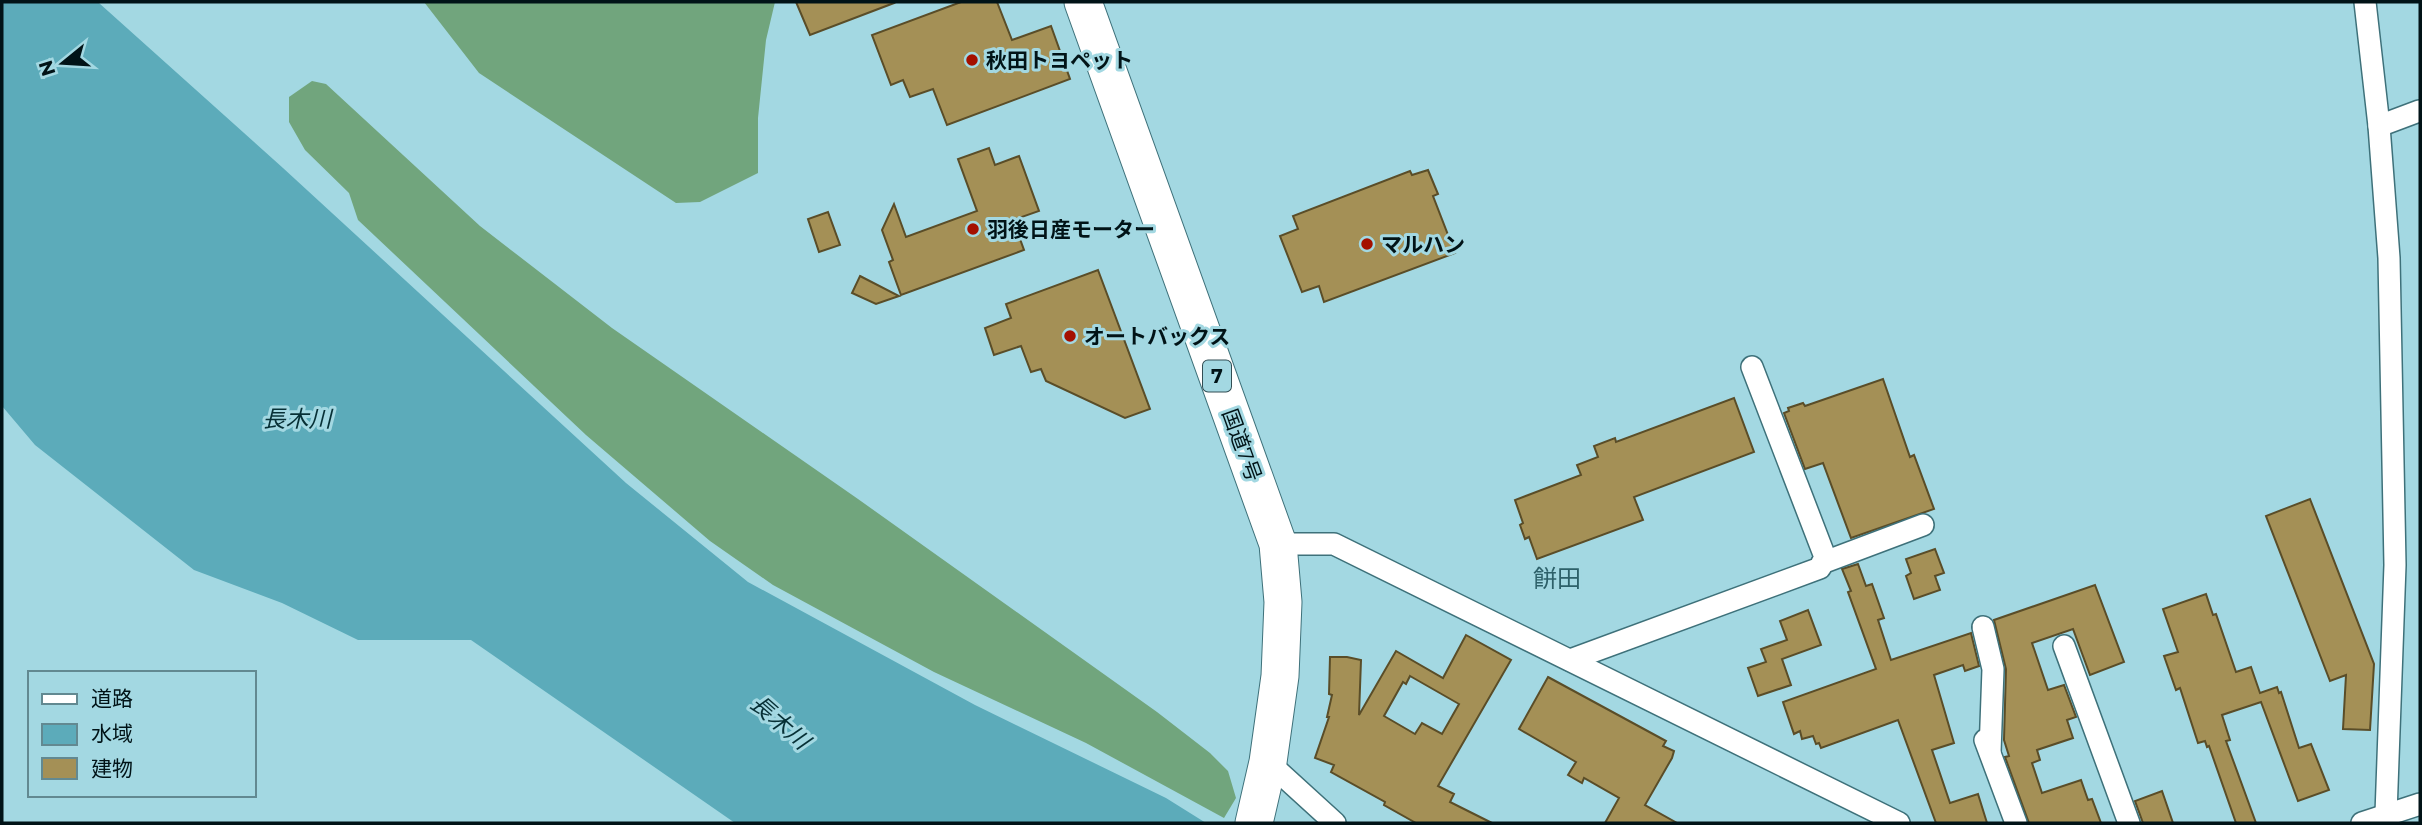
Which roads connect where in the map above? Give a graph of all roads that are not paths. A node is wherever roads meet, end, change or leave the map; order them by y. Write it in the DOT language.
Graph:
graph roads {
  1 [pos="1083,2"];
  2 [pos="2365,2"];
  3 [pos="2419,111"];
  4 [pos="2379,126"];
  5 [pos="1752,367"];
  6 [pos="1923,525"];
  7 [pos="1278,544"];
  8 [pos="1822,563"];
  9 [pos="1983,627"];
  10 [pos="2064,646"];
  11 [pos="1570,660"];
  12 [pos="1978,720"];
  13 [pos="1990,752"];
  14 [pos="1265,773"];
  15 [pos="2420,804"];
  16 [pos="2386,814"];
  17 [pos="1254,823"];
  18 [pos="1335,823"];
  19 [pos="1899,823"];
  20 [pos="2016,823"];
  21 [pos="2129,823"];
  22 [pos="2362,823"];
  1 -- 7 [label="highway, 国道7号 / 7"];
  2 -- 4 [label="street"];
  3 -- 4 [label="street"];
  4 -- 16 [label="street"];
  5 -- 8 [label="street"];
  6 -- 8 [label="street"];
  7 -- 11 [label="street"];
  7 -- 14 [label="highway, 国道7号 / 7"];
  8 -- 11 [label="street"];
  9 -- 13 [label="street"];
  10 -- 21 [label="street"];
  11 -- 19 [label="street"];
  12 -- 13 [label="street"];
  13 -- 20 [label="street"];
  14 -- 17 [label="highway, 国道7号 / 7"];
  14 -- 18 [label="street"];
  15 -- 16 [label="street"];
  16 -- 22 [label="street"];
}
